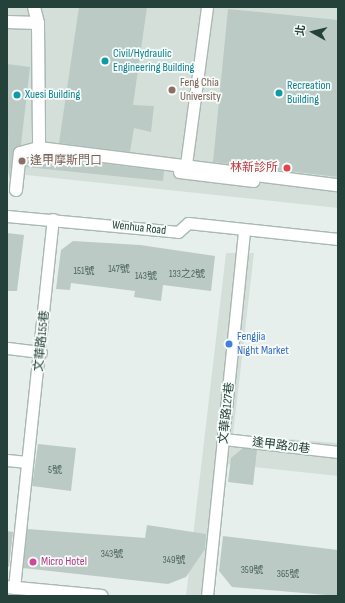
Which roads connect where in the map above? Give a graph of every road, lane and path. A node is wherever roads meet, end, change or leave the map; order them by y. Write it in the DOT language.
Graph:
graph roads {
  1 [pos="34,7"];
  2 [pos="207,7"];
  3 [pos="7,22"];
  4 [pos="38,23"];
  5 [pos="39,148"];
  6 [pos="183,170"];
  7 [pos="338,185"];
  8 [pos="16,190"];
  9 [pos="338,190"];
  10 [pos="7,216"];
  11 [pos="54,219"];
  12 [pos="244,230"];
  13 [pos="338,239"];
  14 [pos="7,348"];
  15 [pos="41,352"];
  16 [pos="224,439"];
  17 [pos="338,452"];
  18 [pos="7,460"];
  19 [pos="27,462"];
  20 [pos="11,588"];
  21 [pos="58,594"];
  22 [pos="102,596"];
  23 [pos="207,596"];
  1 -- 4 [label="street"];
  2 -- 6 [label="lane"];
  3 -- 4 [label="street"];
  4 -- 5 [label="street"];
  5 -- 6 [label="street"];
  5 -- 8 [label="street"];
  6 -- 7 [label="street"];
  6 -- 9 [label="lane"];
  10 -- 11 [label="lane, Wenhua Road"];
  11 -- 12 [label="lane, Wenhua Road"];
  11 -- 15 [label="lane, 文華路155巷"];
  12 -- 13 [label="lane, Wenhua Road"];
  12 -- 16 [label="lane, 文華路127巷"];
  14 -- 15 [label="lane"];
  15 -- 19 [label="lane, 文華路155巷"];
  16 -- 17 [label="lane, 逢甲路20巷"];
  16 -- 23 [label="lane, 文華路127巷"];
  18 -- 19 [label="lane"];
  19 -- 20 [label="lane, 文華路155巷"];
  20 -- 21 [label="street"];
  21 -- 22 [label="street"];
}
